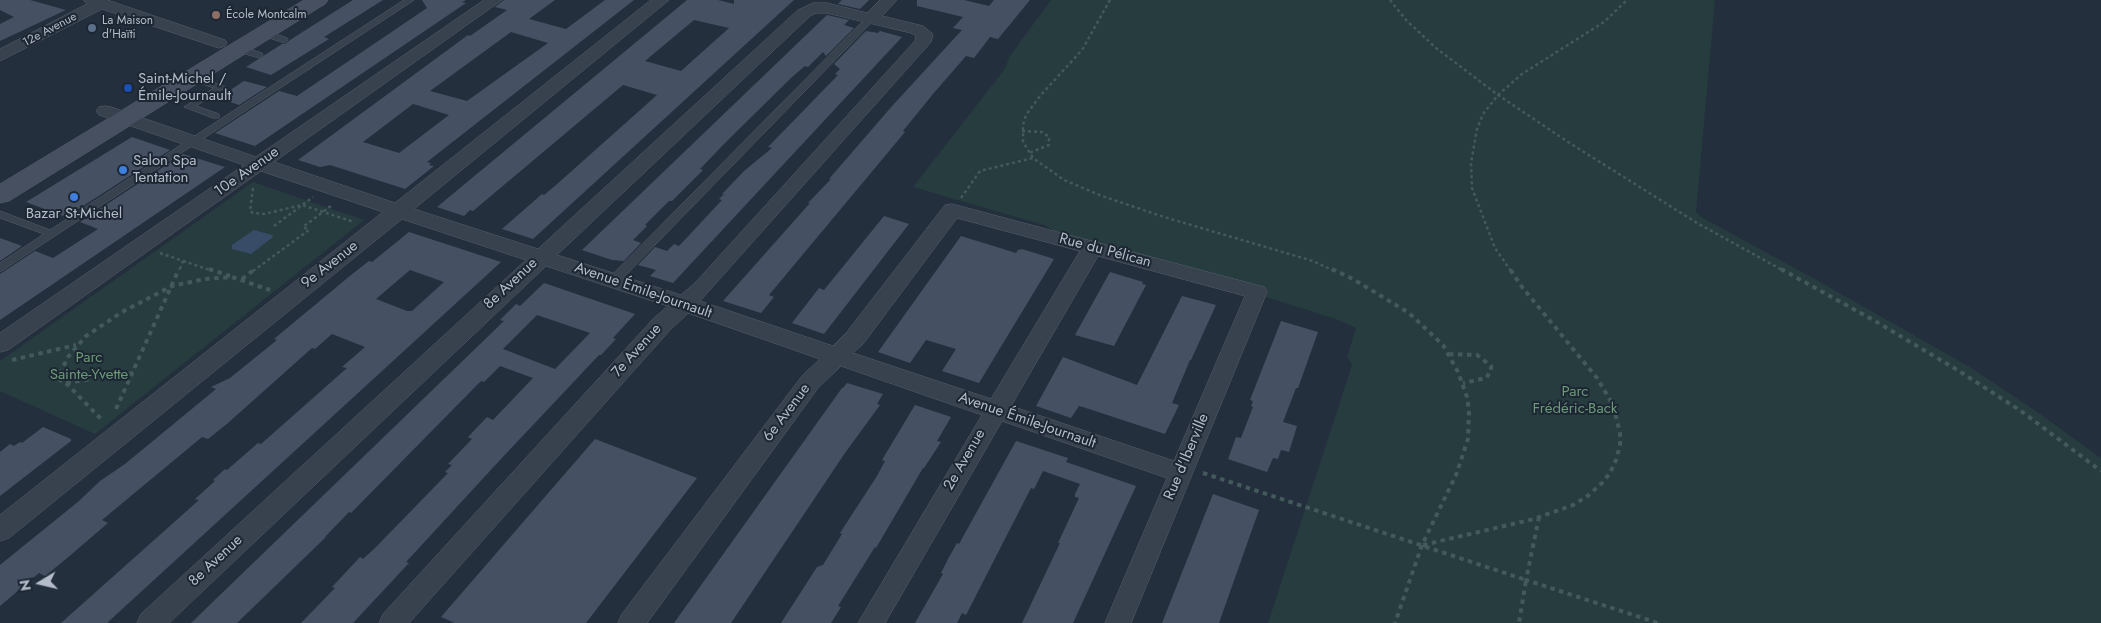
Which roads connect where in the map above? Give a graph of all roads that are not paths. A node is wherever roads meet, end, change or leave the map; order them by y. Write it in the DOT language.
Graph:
graph roads {
  1 [pos="135,0"];
  2 [pos="290,0"];
  3 [pos="318,0"];
  4 [pos="410,0"];
  5 [pos="494,0"];
  6 [pos="661,0"];
  7 [pos="889,0"];
  8 [pos="96,2"];
  9 [pos="118,9"];
  10 [pos="871,18"];
  11 [pos="229,46"];
  12 [pos="260,55"];
  13 [pos="0,56"];
  14 [pos="192,77"];
  15 [pos="115,114"];
  16 [pos="216,116"];
  17 [pos="194,141"];
  18 [pos="256,173"];
  19 [pos="0,174"];
  20 [pos="0,195"];
  21 [pos="398,210"];
  22 [pos="952,210"];
  23 [pos="0,214"];
  24 [pos="45,232"];
  25 [pos="1093,247"];
  26 [pos="541,256"];
  27 [pos="0,268"];
  28 [pos="613,281"];
  29 [pos="1257,292"];
  30 [pos="685,304"];
  31 [pos="5,352"];
  32 [pos="836,356"];
  33 [pos="995,410"];
  34 [pos="1180,473"];
  35 [pos="0,530"];
  36 [pos="150,623"];
  37 [pos="392,623"];
  38 [pos="631,623"];
  39 [pos="870,623"];
  40 [pos="1118,623"];
  1 -- 9 [label="street"];
  2 -- 11 [label="main road"];
  3 -- 11 [label="main road"];
  4 -- 17 [label="lane"];
  5 -- 18 [label="street, 10e Avenue"];
  6 -- 21 [label="street, 9e Avenue"];
  7 -- 10 [label="street"];
  8 -- 9 [label="street"];
  8 -- 13 [label="street, 12e Avenue"];
  9 -- 11 [label="street"];
  10 -- 26 [label="street, 8e Avenue"];
  10 -- 28 [label="lane"];
  10 -- 30 [label="street, 7e Avenue"];
  11 -- 12 [label="lane"];
  11 -- 14 [label="main road"];
  11 -- 15 [label="main road"];
  14 -- 15 [label="main road"];
  14 -- 16 [label="lane"];
  15 -- 17 [label="street, Avenue Émile-Journault"];
  15 -- 19 [label="main road"];
  15 -- 20 [label="main road"];
  17 -- 18 [label="street, Avenue Émile-Journault"];
  17 -- 27 [label="lane"];
  18 -- 21 [label="street, Avenue Émile-Journault"];
  18 -- 31 [label="street, 10e Avenue"];
  21 -- 26 [label="street, Avenue Émile-Journault"];
  21 -- 35 [label="street, 9e Avenue"];
  22 -- 25 [label="street, Rue du Pélican"];
  22 -- 32 [label="street, 6e Avenue"];
  23 -- 24 [label="lane"];
  25 -- 29 [label="street, Rue du Pélican"];
  25 -- 33 [label="street, 2e Avenue"];
  26 -- 28 [label="street, Avenue Émile-Journault"];
  26 -- 36 [label="street, 8e Avenue"];
  28 -- 30 [label="street, Avenue Émile-Journault"];
  29 -- 34 [label="street, Rue d'Iberville"];
  30 -- 32 [label="street, Avenue Émile-Journault"];
  30 -- 37 [label="street, 7e Avenue"];
  32 -- 33 [label="street, Avenue Émile-Journault"];
  32 -- 38 [label="street, 6e Avenue"];
  33 -- 34 [label="street, Avenue Émile-Journault"];
  33 -- 39 [label="street, 2e Avenue"];
  34 -- 40 [label="street, Rue d'Iberville"];
}
